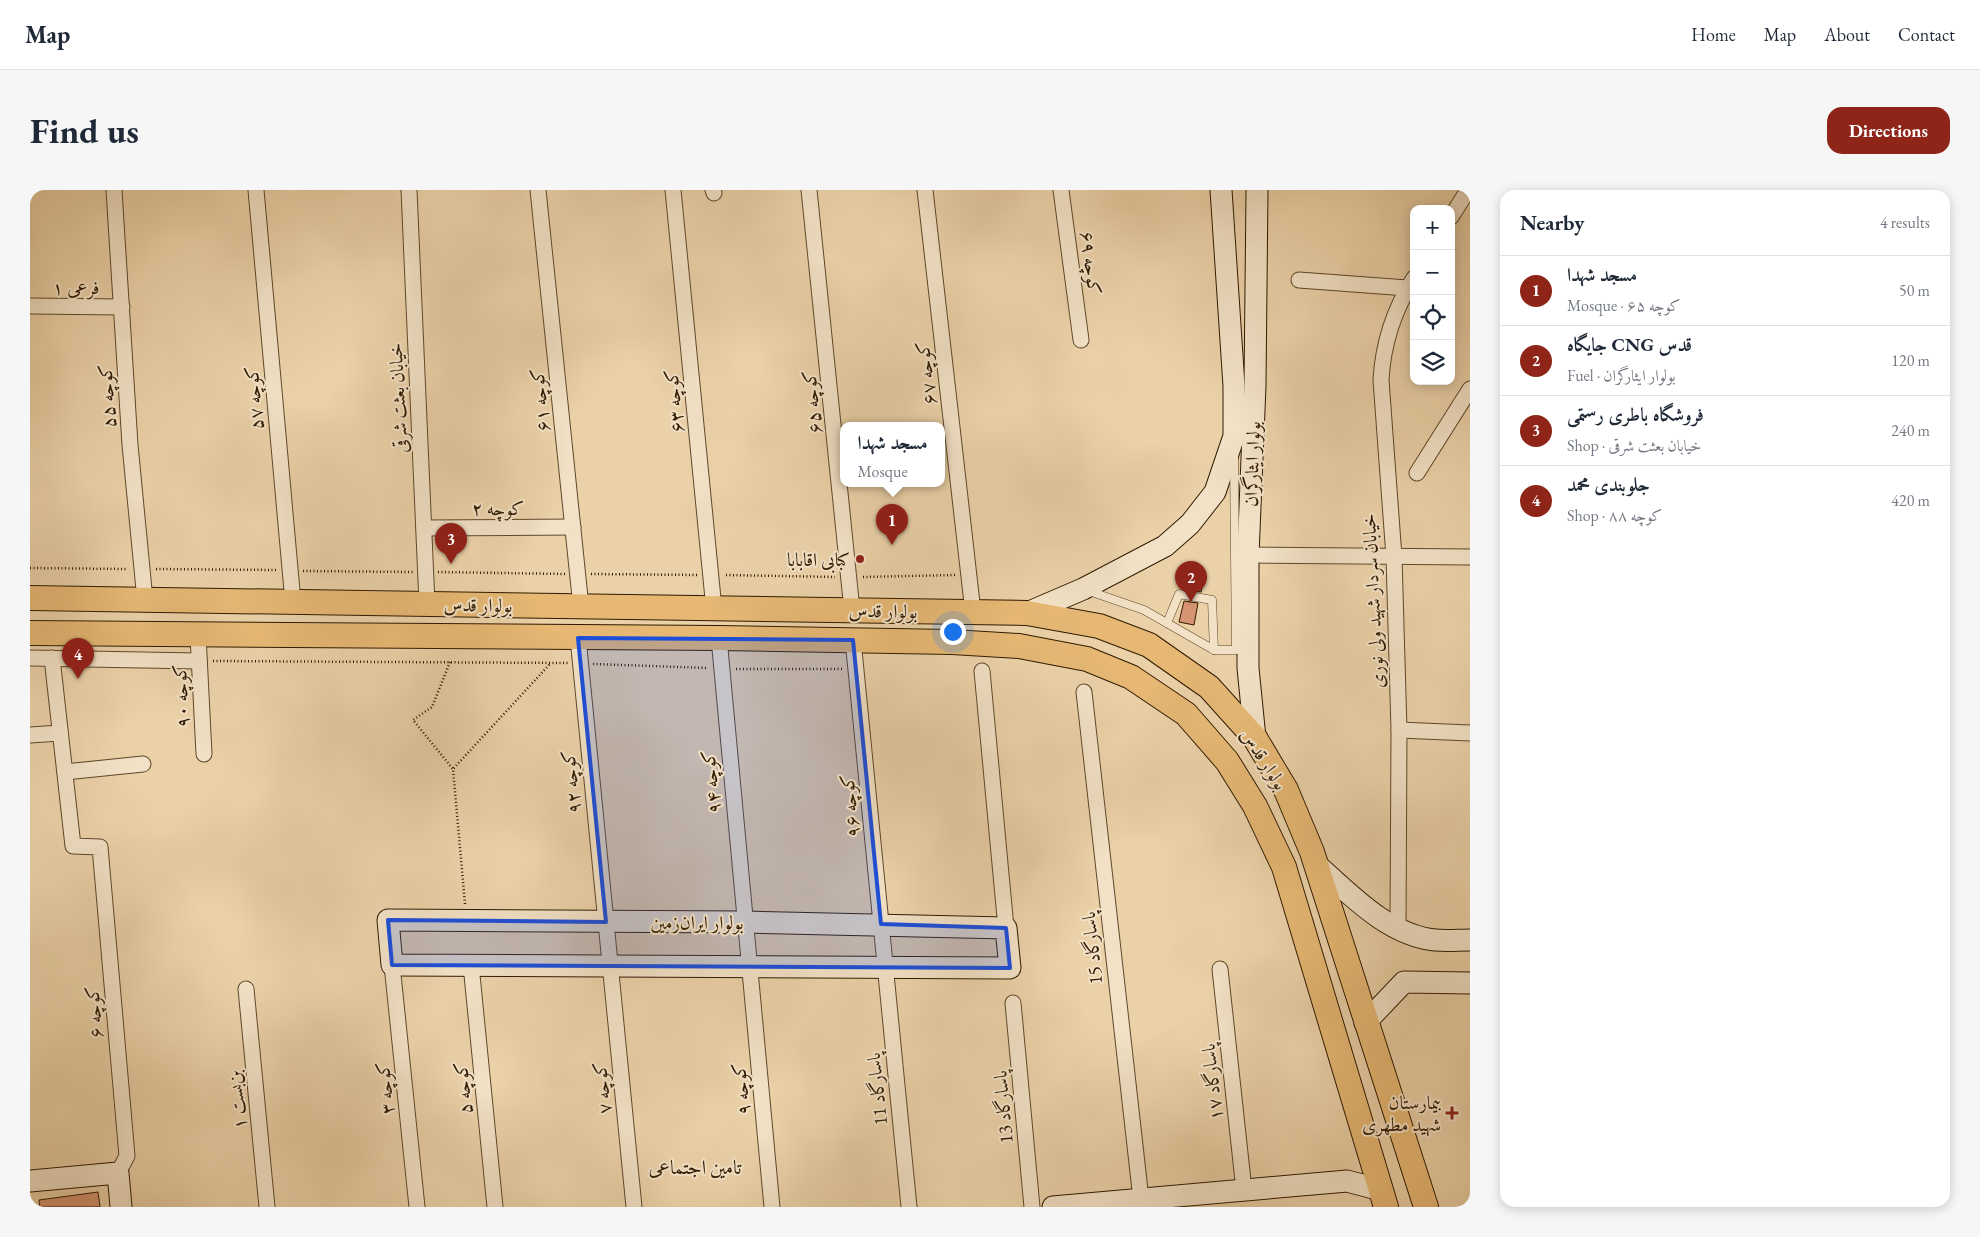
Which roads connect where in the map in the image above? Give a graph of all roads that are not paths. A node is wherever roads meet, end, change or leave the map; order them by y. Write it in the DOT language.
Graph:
graph roads {
  1 [pos="114,190"];
  2 [pos="256,190"];
  3 [pos="409,190"];
  4 [pos="538,190"];
  5 [pos="673,190"];
  6 [pos="809,190"];
  7 [pos="925,190"];
  8 [pos="1061,190"];
  9 [pos="1221,190"];
  10 [pos="1257,190"];
  11 [pos="1468,190"];
  12 [pos="1455,211"];
  13 [pos="1299,280"];
  14 [pos="1410,283"];
  15 [pos="1410,285"];
  16 [pos="30,306"];
  17 [pos="122,307"];
  18 [pos="1081,340"];
  19 [pos="1470,389"];
  20 [pos="1234,436"];
  21 [pos="1417,473"];
  22 [pos="840,483"];
  23 [pos="840,487"];
  24 [pos="573,527"];
  25 [pos="424,528"];
  26 [pos="1248,555"];
  27 [pos="1394,556"];
  28 [pos="1470,558"];
  29 [pos="1083,589"];
  30 [pos="30,598"];
  31 [pos="145,600"];
  32 [pos="293,602"];
  33 [pos="427,604"];
  34 [pos="581,607"];
  35 [pos="714,609"];
  36 [pos="852,610"];
  37 [pos="973,612"];
  38 [pos="1026,613"];
  39 [pos="1167,623"];
  40 [pos="30,633"];
  41 [pos="198,635"];
  42 [pos="578,638"];
  43 [pos="719,638"];
  44 [pos="853,640"];
  45 [pos="1214,650"];
  46 [pos="30,658"];
  47 [pos="52,658"];
  48 [pos="199,661"];
  49 [pos="982,671"];
  50 [pos="1084,692"];
  51 [pos="1399,730"];
  52 [pos="60,733"];
  53 [pos="1470,733"];
  54 [pos="30,735"];
  55 [pos="1255,738"];
  56 [pos="204,754"];
  57 [pos="143,764"];
  58 [pos="65,772"];
  59 [pos="1315,863"];
  60 [pos="606,922"];
  61 [pos="745,922"];
  62 [pos="881,924"];
  63 [pos="1006,928"];
  64 [pos="1398,929"];
  65 [pos="1470,940"];
  66 [pos="392,965"];
  67 [pos="471,966"];
  68 [pos="610,966"];
  69 [pos="749,967"];
  70 [pos="886,967"];
  71 [pos="1220,969"];
  72 [pos="1470,983"];
  73 [pos="246,989"];
  74 [pos="1013,1003"];
  75 [pos="1365,1023"];
  76 [pos="118,1173"];
  77 [pos="30,1181"];
  78 [pos="1244,1190"];
  79 [pos="1383,1199"];
  80 [pos="1147,1202"];
  81 [pos="122,1207"];
  82 [pos="267,1207"];
  83 [pos="417,1207"];
  84 [pos="495,1207"];
  85 [pos="634,1207"];
  86 [pos="772,1207"];
  87 [pos="909,1207"];
  88 [pos="1032,1207"];
  89 [pos="1053,1207"];
  90 [pos="1426,1207"];
  1 -- 17 [label="street, کوچه ۵۵"];
  2 -- 32 [label="street, کوچه ۵۷"];
  3 -- 25 [label="street, خیابان بعثت شرقی"];
  4 -- 24 [label="street, کوچه ۶۱"];
  5 -- 35 [label="street, کوچه ۶۳"];
  6 -- 22 [label="street, کوچه ۶۵"];
  7 -- 37 [label="street, کوچه ۶۷"];
  8 -- 18 [label="street, کوچه ۶۹"];
  9 -- 20 [label="street, بولوار ایثارگران"];
  10 -- 26 [label="street, بولوار ایثارگران"];
  11 -- 12 [label="street"];
  13 -- 14 [label="street"];
  15 -- 27 [label="street, خیابان سردار شهید ولی نوری"];
  16 -- 17 [label="street, فرعی ۱"];
  17 -- 31 [label="street, کوچه ۵۵"];
  19 -- 21 [label="street"];
  20 -- 29 [label="street, بولوار ایثارگران"];
  20 -- 45 [label="lane"];
  23 -- 36 [label="street, کوچه ۶۵"];
  24 -- 25 [label="street, کوچه ۲"];
  24 -- 34 [label="street, کوچه ۶۱"];
  25 -- 33 [label="street, خیابان بعثت شرقی"];
  26 -- 27 [label="street"];
  26 -- 55 [label="street, بولوار ایثارگران"];
  27 -- 28 [label="street"];
  27 -- 51 [label="street, خیابان سردار شهید ولی نوری"];
  29 -- 38 [label="street, بولوار ایثارگران"];
  29 -- 39 [label="lane"];
  30 -- 31 [label="main road, بولوار قدس"];
  31 -- 32 [label="main road, بولوار قدس"];
  32 -- 33 [label="main road, بولوار قدس"];
  33 -- 34 [label="main road, بولوار قدس"];
  34 -- 35 [label="main road, بولوار قدس"];
  35 -- 36 [label="main road, بولوار قدس"];
  36 -- 37 [label="main road, بولوار قدس"];
  37 -- 38 [label="main road, بولوار قدس"];
  38 -- 55 [label="main road, بولوار قدس"];
  39 -- 45 [label="lane"];
  39 -- 45 [label="lane"];
  40 -- 41 [label="main road, بولوار قدس"];
  41 -- 42 [label="main road, بولوار قدس"];
  41 -- 48 [label="street, کوچه ۹۰"];
  42 -- 43 [label="main road, بولوار قدس"];
  42 -- 60 [label="street, کوچه ۹۲"];
  43 -- 44 [label="main road, بولوار قدس"];
  43 -- 61 [label="street, کوچه ۹۴"];
  44 -- 62 [label="street, کوچه ۹۶"];
  44 -- 79 [label="main road, بولوار قدس"];
  46 -- 47 [label="street"];
  47 -- 48 [label="street"];
  47 -- 52 [label="street"];
  48 -- 56 [label="street, کوچه ۹۰"];
  49 -- 63 [label="street"];
  50 -- 80 [label="street, پاسارگاد 15"];
  51 -- 53 [label="street"];
  51 -- 64 [label="street, خیابان سردار شهید ولی نوری"];
  52 -- 54 [label="street"];
  52 -- 58 [label="street"];
  55 -- 59 [label="main road, بولوار قدس"];
  57 -- 58 [label="street"];
  58 -- 76 [label="street, کوچه ۶"];
  59 -- 64 [label="street"];
  59 -- 75 [label="main road, بولوار قدس"];
  60 -- 61 [label="street, بولوار ایران‌زمین"];
  60 -- 66 [label="street, بولوار ایران‌زمین"];
  60 -- 68 [label="street, کوچه ۹۲"];
  61 -- 62 [label="street, بولوار ایران‌زمین"];
  61 -- 69 [label="street, کوچه ۹۴"];
  62 -- 63 [label="street, بولوار ایران‌زمین"];
  62 -- 70 [label="street, کوچه ۹۶"];
  63 -- 70 [label="street"];
  64 -- 65 [label="street"];
  66 -- 67 [label="street"];
  66 -- 83 [label="street, کوچه ۳"];
  67 -- 68 [label="street"];
  67 -- 84 [label="street, کوچه ۵"];
  68 -- 69 [label="street"];
  68 -- 85 [label="street, کوچه ۷"];
  69 -- 70 [label="street"];
  69 -- 86 [label="street, کوچه ۹"];
  70 -- 87 [label="street, پاسارگاد 11"];
  71 -- 78 [label="street, پاسارگاد ۱۷"];
  72 -- 75 [label="street"];
  73 -- 82 [label="street, بن‌بست ۱"];
  74 -- 88 [label="street, پاسارگاد 13"];
  75 -- 90 [label="main road, بولوار قدس"];
  76 -- 77 [label="street"];
  76 -- 81 [label="street"];
  78 -- 79 [label="street"];
  78 -- 80 [label="street"];
  80 -- 89 [label="street"];
}
